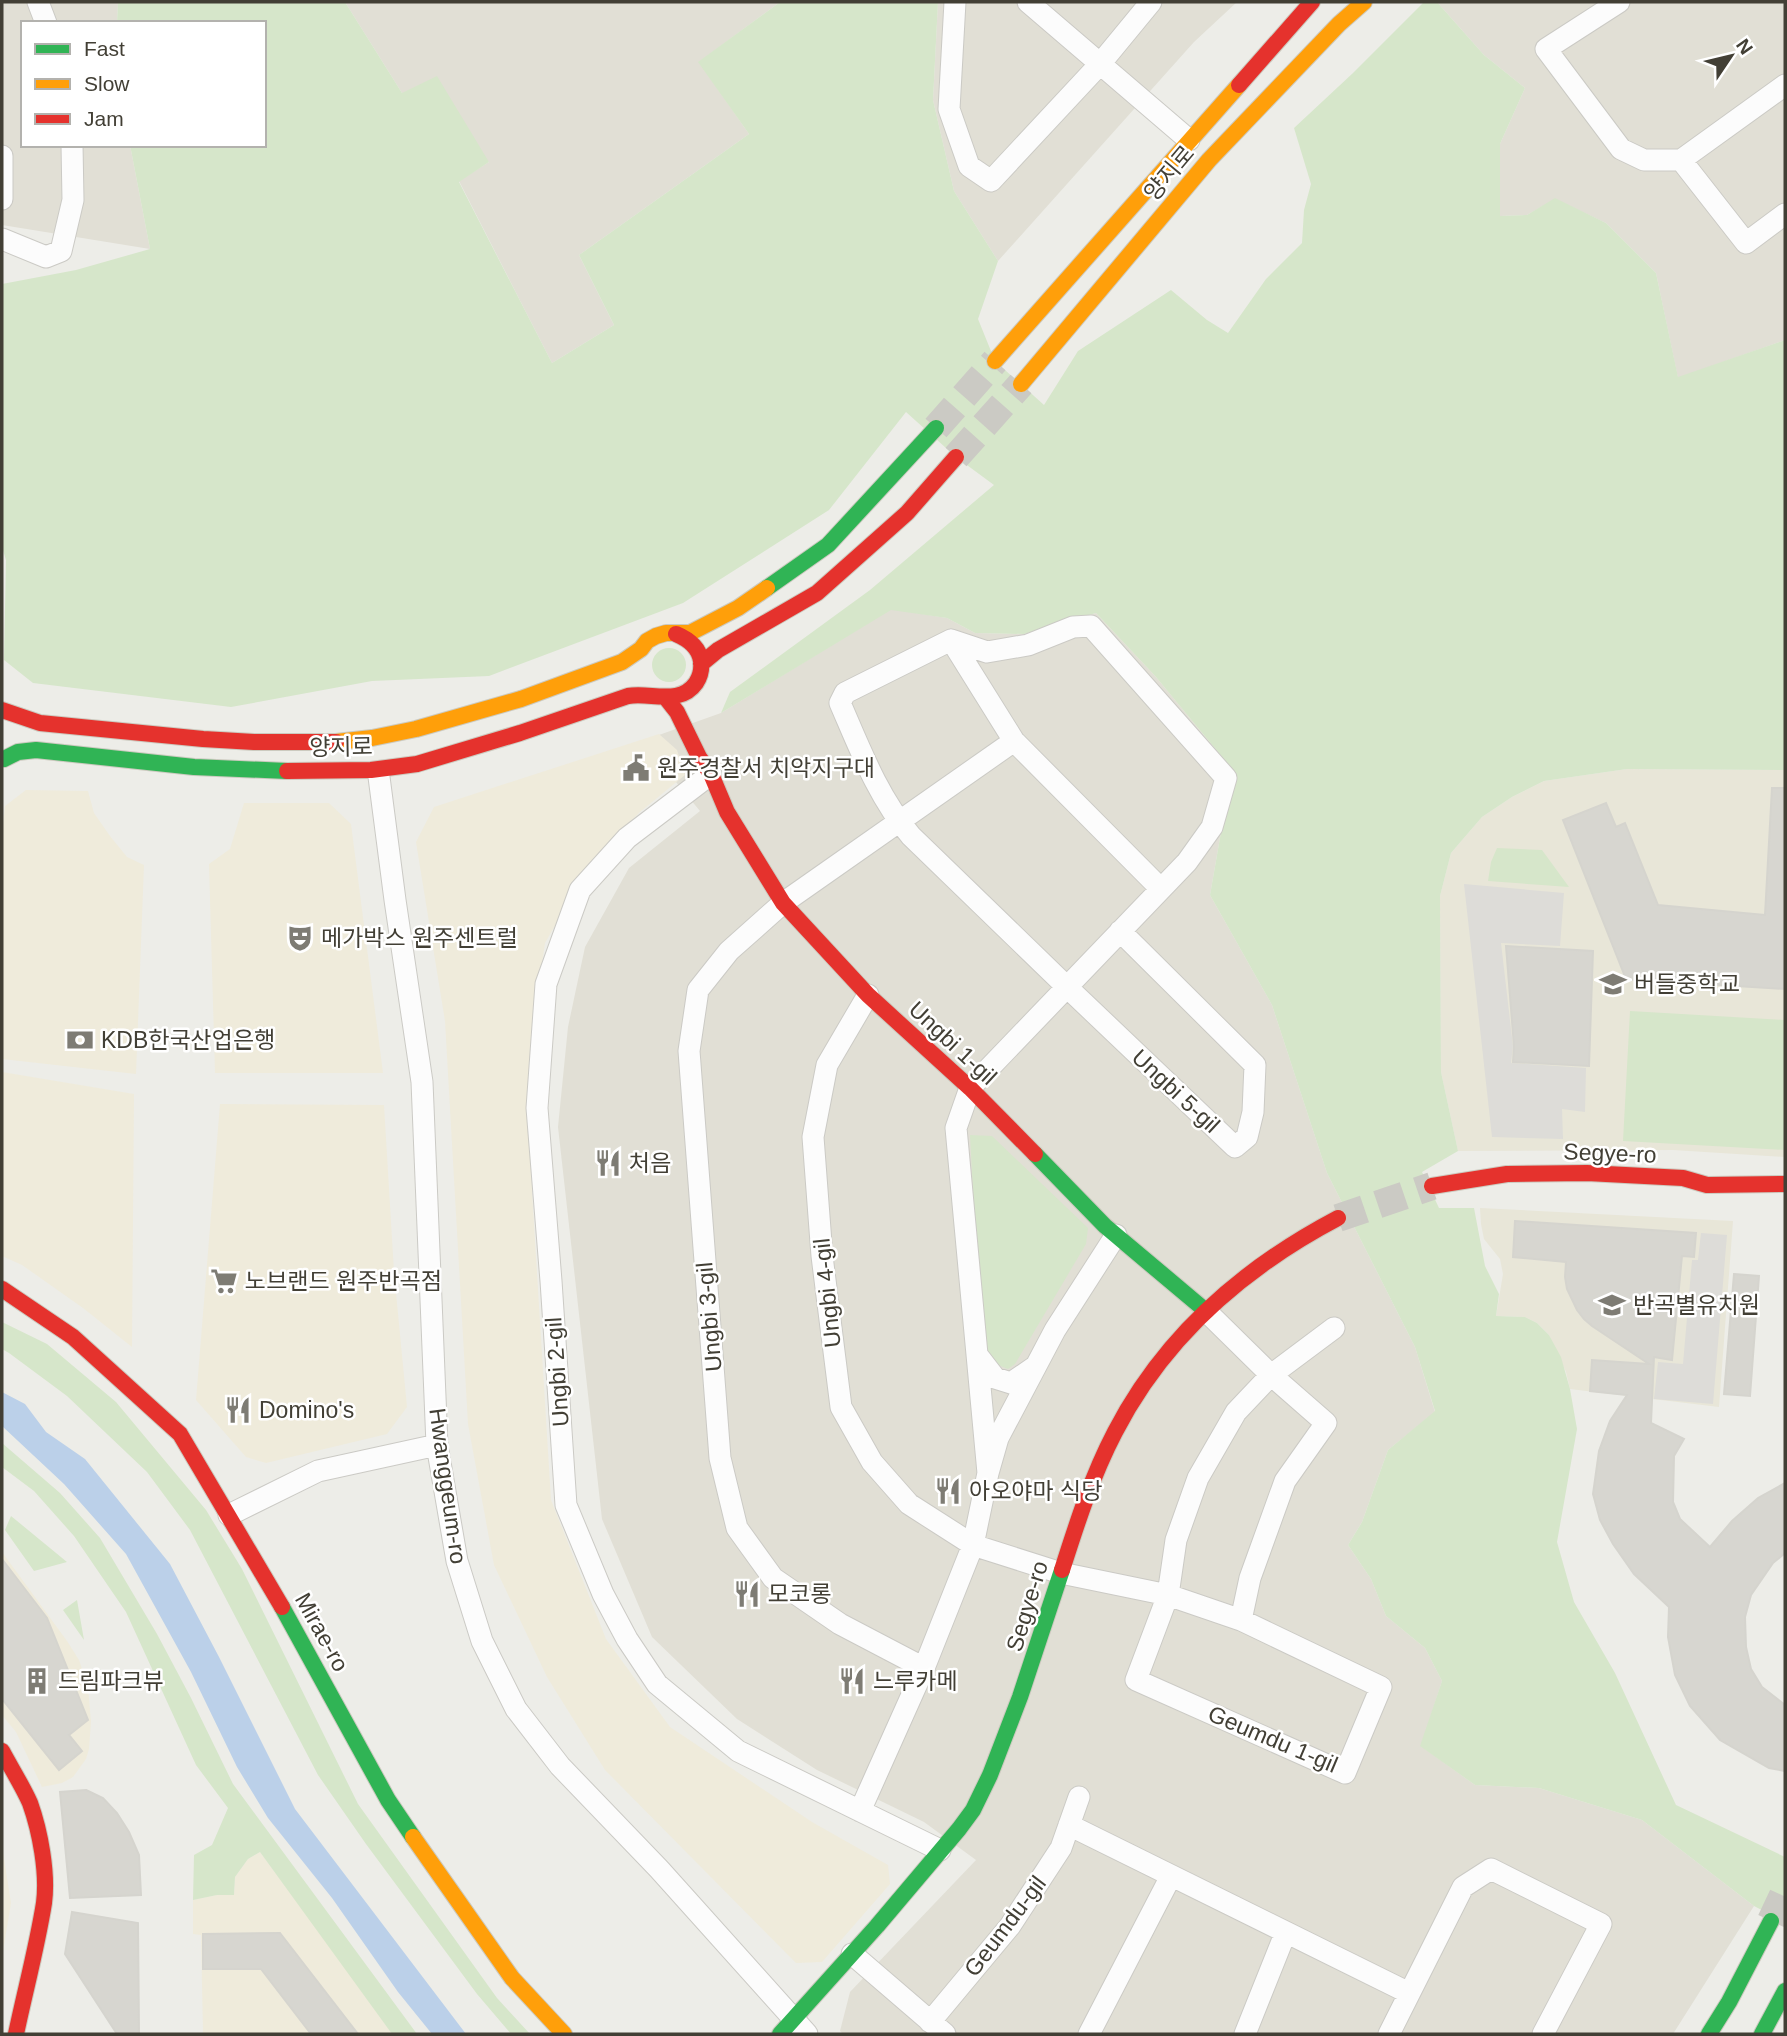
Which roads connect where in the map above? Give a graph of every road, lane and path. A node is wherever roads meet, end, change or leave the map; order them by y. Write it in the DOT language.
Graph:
graph roads {
  1 [pos="38,2"];
  2 [pos="955,2"];
  3 [pos="1028,2"];
  4 [pos="1151,2"];
  5 [pos="1311,2"];
  6 [pos="1364,2"];
  7 [pos="1619,2"];
  8 [pos="45,21"];
  9 [pos="1100,64"];
  10 [pos="1785,85"];
  11 [pos="1189,140"];
  12 [pos="72,147"];
  13 [pos="2,156"];
  14 [pos="1209,160"];
  15 [pos="1681,160"];
  16 [pos="2,199"];
  17 [pos="1785,214"];
  18 [pos="2,239"];
  19 [pos="995,361"];
  20 [pos="1021,384"];
  21 [pos="936,428"];
  22 [pos="956,457"];
  23 [pos="676,634"];
  24 [pos="951,640"];
  25 [pos="641,649"];
  26 [pos="701,664"];
  27 [pos="638,681"];
  28 [pos="687,692"];
  29 [pos="661,696"];
  30 [pos="2,711"];
  31 [pos="573,715"];
  32 [pos="1014,741"];
  33 [pos="3,760"];
  34 [pos="270,771"];
  35 [pos="711,774"];
  36 [pos="379,777"];
  37 [pos="900,823"];
  38 [pos="1160,888"];
  39 [pos="783,903"];
  40 [pos="1120,931"];
  41 [pos="1068,988"];
  42 [pos="868,995"];
  43 [pos="970,1088"];
  44 [pos="1785,1184"];
  45 [pos="1432,1186"];
  46 [pos="1338,1218"];
  47 [pos="1116,1235"];
  48 [pos="2,1289"];
  49 [pos="1206,1311"];
  50 [pos="1334,1328"];
  51 [pos="978,1356"];
  52 [pos="1037,1364"];
  53 [pos="1271,1376"];
  54 [pos="437,1445"];
  55 [pos="988,1473"];
  56 [pos="229,1515"];
  57 [pos="973,1545"];
  58 [pos="1061,1573"];
  59 [pos="1168,1595"];
  60 [pos="1241,1620"];
  61 [pos="924,1668"];
  62 [pos="2,1751"];
  63 [pos="1079,1797"];
  64 [pos="860,1811"];
  65 [pos="1069,1825"];
  66 [pos="940,1850"];
  67 [pos="1171,1876"];
  68 [pos="1771,1921"];
  69 [pos="1285,1934"];
  70 [pos="852,1954"];
  71 [pos="1785,1991"];
  72 [pos="1409,1993"];
  73 [pos="938,2028"];
  74 [pos="793,2029"];
  75 [pos="16,2034"];
  76 [pos="564,2034"];
  77 [pos="1090,2034"];
  78 [pos="1245,2034"];
  79 [pos="1389,2034"];
  80 [pos="1543,2034"];
  81 [pos="1709,2034"];
  82 [pos="1762,2034"];
  1 -- 8 [label="street"];
  2 -- 9 [label="street"];
  3 -- 9 [label="street"];
  4 -- 9 [label="street"];
  5 -- 11 [label="street, 양지로"];
  6 -- 14 [label="street, 양지로"];
  7 -- 15 [label="street"];
  9 -- 11 [label="street"];
  10 -- 15 [label="street"];
  11 -- 14 [label="street"];
  11 -- 19 [label="street, 양지로"];
  12 -- 18 [label="street"];
  13 -- 16 [label="street"];
  14 -- 20 [label="street, 양지로"];
  15 -- 17 [label="street"];
  21 -- 23 [label="street"];
  22 -- 26 [label="street"];
  23 -- 25 [label="street"];
  23 -- 26 [label="street"];
  24 -- 32 [label="street"];
  24 -- 37 [label="street, Ungbi 5-gil"];
  24 -- 38 [label="street"];
  25 -- 27 [label="street"];
  25 -- 30 [label="street, 양지로"];
  26 -- 28 [label="street"];
  27 -- 29 [label="street"];
  27 -- 31 [label="street, 양지로"];
  28 -- 29 [label="street"];
  28 -- 35 [label="street"];
  29 -- 35 [label="street"];
  30 -- 33 [label="street"];
  31 -- 34 [label="street, 양지로"];
  31 -- 36 [label="street"];
  32 -- 37 [label="street"];
  32 -- 38 [label="street"];
  33 -- 34 [label="street, 양지로"];
  34 -- 36 [label="street"];
  35 -- 39 [label="street, Ungbi 1-gil"];
  35 -- 64 [label="street, Ungbi 2-gil"];
  36 -- 54 [label="street, Hwanggeum-ro"];
  37 -- 39 [label="street"];
  37 -- 41 [label="street, Ungbi 5-gil"];
  38 -- 40 [label="street"];
  39 -- 42 [label="street, Ungbi 1-gil"];
  39 -- 61 [label="street, Ungbi 3-gil"];
  40 -- 41 [label="street"];
  40 -- 41 [label="street, Ungbi 5-gil"];
  41 -- 43 [label="street"];
  42 -- 43 [label="street, Ungbi 1-gil"];
  42 -- 57 [label="street, Ungbi 4-gil"];
  43 -- 47 [label="street, Ungbi 1-gil"];
  43 -- 51 [label="street"];
  44 -- 45 [label="street, Segye-ro"];
  46 -- 49 [label="street, Segye-ro"];
  47 -- 49 [label="street, Ungbi 1-gil"];
  47 -- 52 [label="street"];
  48 -- 56 [label="street, Mirae-ro"];
  49 -- 53 [label="street"];
  49 -- 58 [label="street, Segye-ro"];
  50 -- 53 [label="street, Geumdu 1-gil"];
  51 -- 52 [label="street"];
  51 -- 55 [label="street"];
  52 -- 55 [label="street"];
  53 -- 59 [label="street, Geumdu 1-gil"];
  53 -- 60 [label="street"];
  54 -- 56 [label="street"];
  54 -- 74 [label="street, Hwanggeum-ro"];
  55 -- 57 [label="street"];
  56 -- 76 [label="street, Mirae-ro"];
  57 -- 58 [label="street, Ungbi 4-gil"];
  57 -- 61 [label="street"];
  58 -- 59 [label="street, Geumdu 1-gil"];
  58 -- 66 [label="street, Segye-ro"];
  59 -- 60 [label="street, Geumdu 1-gil"];
  59 -- 60 [label="street, Geumdu 1-gil"];
  61 -- 64 [label="street"];
  62 -- 75 [label="street"];
  63 -- 65 [label="street, Geumdu-gil"];
  64 -- 66 [label="street, Ungbi 2-gil"];
  65 -- 67 [label="street"];
  65 -- 73 [label="street, Geumdu-gil"];
  66 -- 70 [label="street, Segye-ro"];
  67 -- 69 [label="street"];
  67 -- 77 [label="street"];
  68 -- 81 [label="street"];
  69 -- 72 [label="street"];
  69 -- 78 [label="street"];
  70 -- 73 [label="street, Geumdu-gil"];
  70 -- 74 [label="street, Segye-ro"];
  71 -- 82 [label="street"];
  72 -- 79 [label="street"];
  72 -- 80 [label="street"];
}
